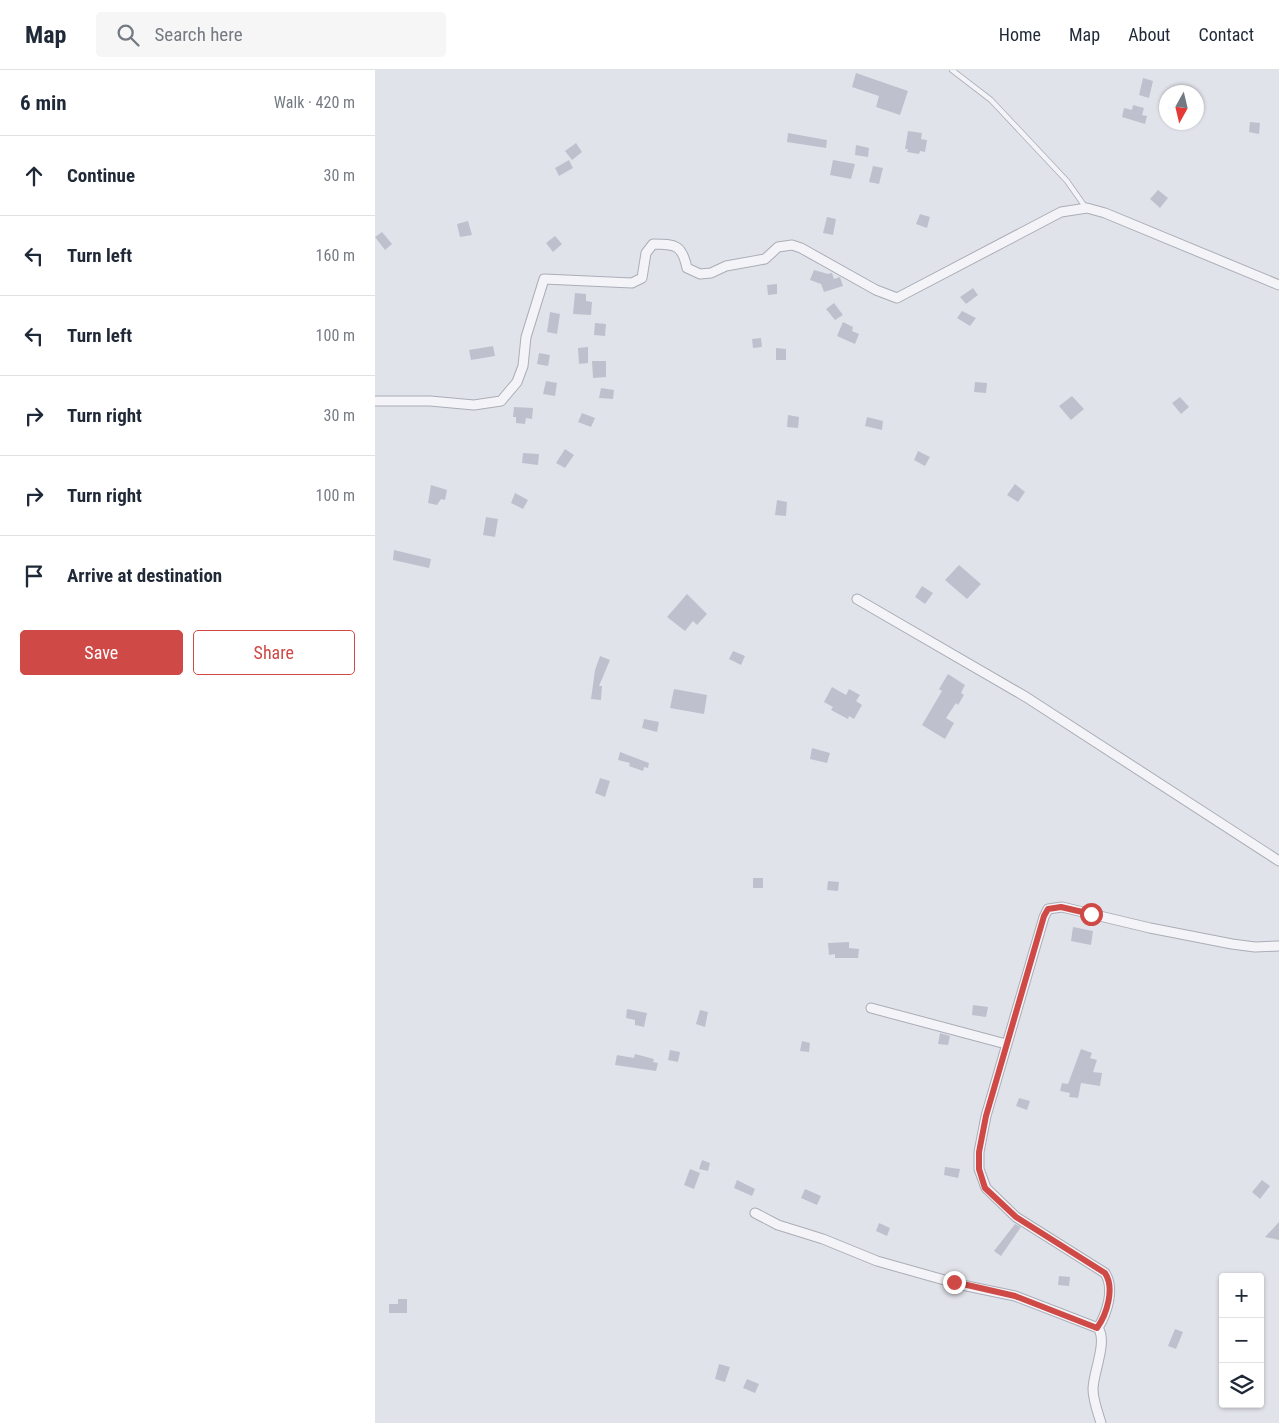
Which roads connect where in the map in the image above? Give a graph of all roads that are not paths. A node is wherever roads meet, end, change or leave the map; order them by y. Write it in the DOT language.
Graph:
graph roads {
  1 [pos="953,70"];
  2 [pos="1086,208"];
  3 [pos="1279,284"];
  4 [pos="375,402"];
  5 [pos="857,599"];
  6 [pos="1279,861"];
  7 [pos="1279,946"];
  8 [pos="871,1008"];
  9 [pos="1006,1044"];
  10 [pos="755,1213"];
  11 [pos="1097,1328"];
  12 [pos="1101,1423"];
  1 -- 2 [label="lane"];
  2 -- 3 [label="street"];
  2 -- 4 [label="street"];
  5 -- 6 [label="street"];
  7 -- 9 [label="street"];
  8 -- 9 [label="street"];
  9 -- 11 [label="street"];
  10 -- 11 [label="street"];
  11 -- 12 [label="street"];
}
